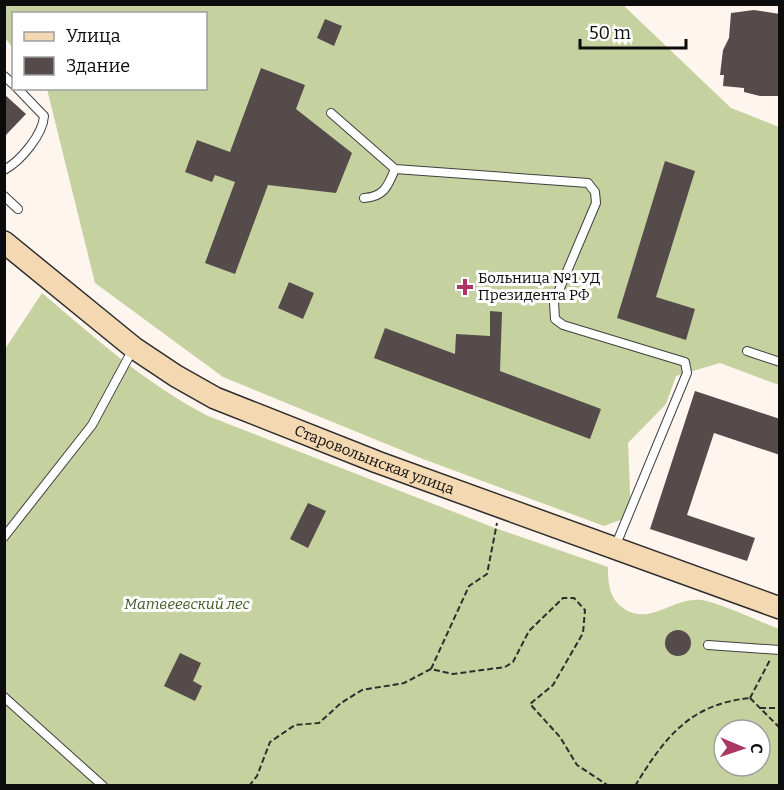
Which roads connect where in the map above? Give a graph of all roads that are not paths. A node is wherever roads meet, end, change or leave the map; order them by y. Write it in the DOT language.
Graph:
graph roads {
  1 [pos="19,90"];
  2 [pos="331,113"];
  3 [pos="395,169"];
  4 [pos="4,170"];
  5 [pos="4,196"];
  6 [pos="364,198"];
  7 [pos="18,209"];
  8 [pos="4,242"];
  9 [pos="134,348"];
  10 [pos="747,351"];
  11 [pos="780,362"];
  12 [pos="4,537"];
  13 [pos="614,548"];
  14 [pos="780,609"];
  15 [pos="708,645"];
  16 [pos="777,650"];
  17 [pos="4,697"];
  18 [pos="102,786"];
  1 -- 4 [label="lane"];
  2 -- 3 [label="lane"];
  3 -- 6 [label="lane"];
  3 -- 13 [label="lane"];
  5 -- 7 [label="lane"];
  8 -- 9 [label="street, Староволынская улица"];
  9 -- 12 [label="lane"];
  9 -- 13 [label="street, Староволынская улица"];
  10 -- 11 [label="lane"];
  13 -- 14 [label="street, Староволынская улица"];
  15 -- 16 [label="lane"];
  17 -- 18 [label="lane"];
}
